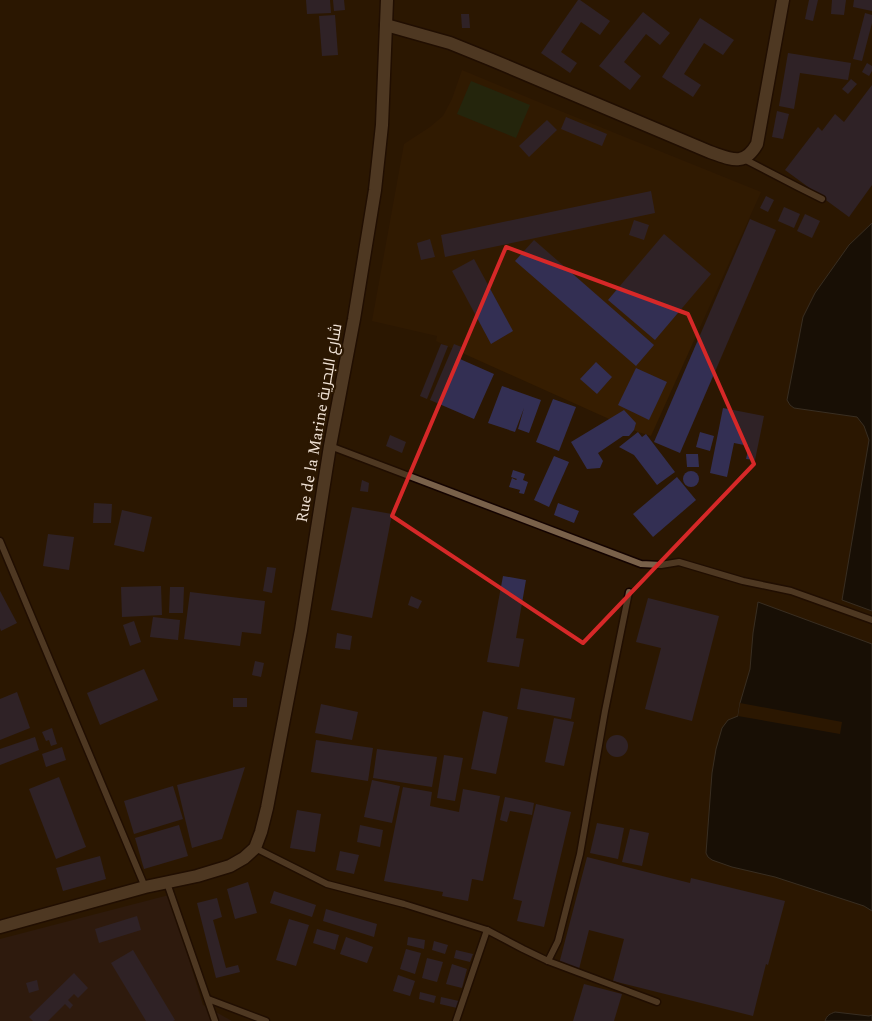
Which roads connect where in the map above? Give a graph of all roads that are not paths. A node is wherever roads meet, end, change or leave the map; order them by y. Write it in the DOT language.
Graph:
graph roads {
  1 [pos="387,0"];
  2 [pos="783,0"];
  3 [pos="386,25"];
  4 [pos="744,159"];
  5 [pos="822,199"];
  6 [pos="330,446"];
  7 [pos="0,541"];
  8 [pos="629,592"];
  9 [pos="872,620"];
  10 [pos="255,848"];
  11 [pos="167,883"];
  12 [pos="145,887"];
  13 [pos="0,927"];
  14 [pos="487,930"];
  15 [pos="548,961"];
  16 [pos="208,999"];
  17 [pos="657,1002"];
  18 [pos="214,1021"];
  19 [pos="266,1021"];
  20 [pos="456,1021"];
  1 -- 3 [label="street, Rue de la Marine شارع البحرية"];
  2 -- 4 [label="street"];
  3 -- 4 [label="street"];
  3 -- 6 [label="street, Rue de la Marine شارع البحرية"];
  4 -- 5 [label="lane"];
  6 -- 9 [label="lane"];
  6 -- 10 [label="street, Rue de la Marine شارع البحرية"];
  7 -- 12 [label="lane"];
  8 -- 15 [label="lane"];
  10 -- 11 [label="street"];
  10 -- 14 [label="lane"];
  11 -- 12 [label="street"];
  11 -- 16 [label="lane"];
  12 -- 13 [label="street"];
  14 -- 15 [label="lane"];
  14 -- 20 [label="lane"];
  15 -- 17 [label="lane"];
  16 -- 18 [label="lane"];
  16 -- 19 [label="lane"];
}
